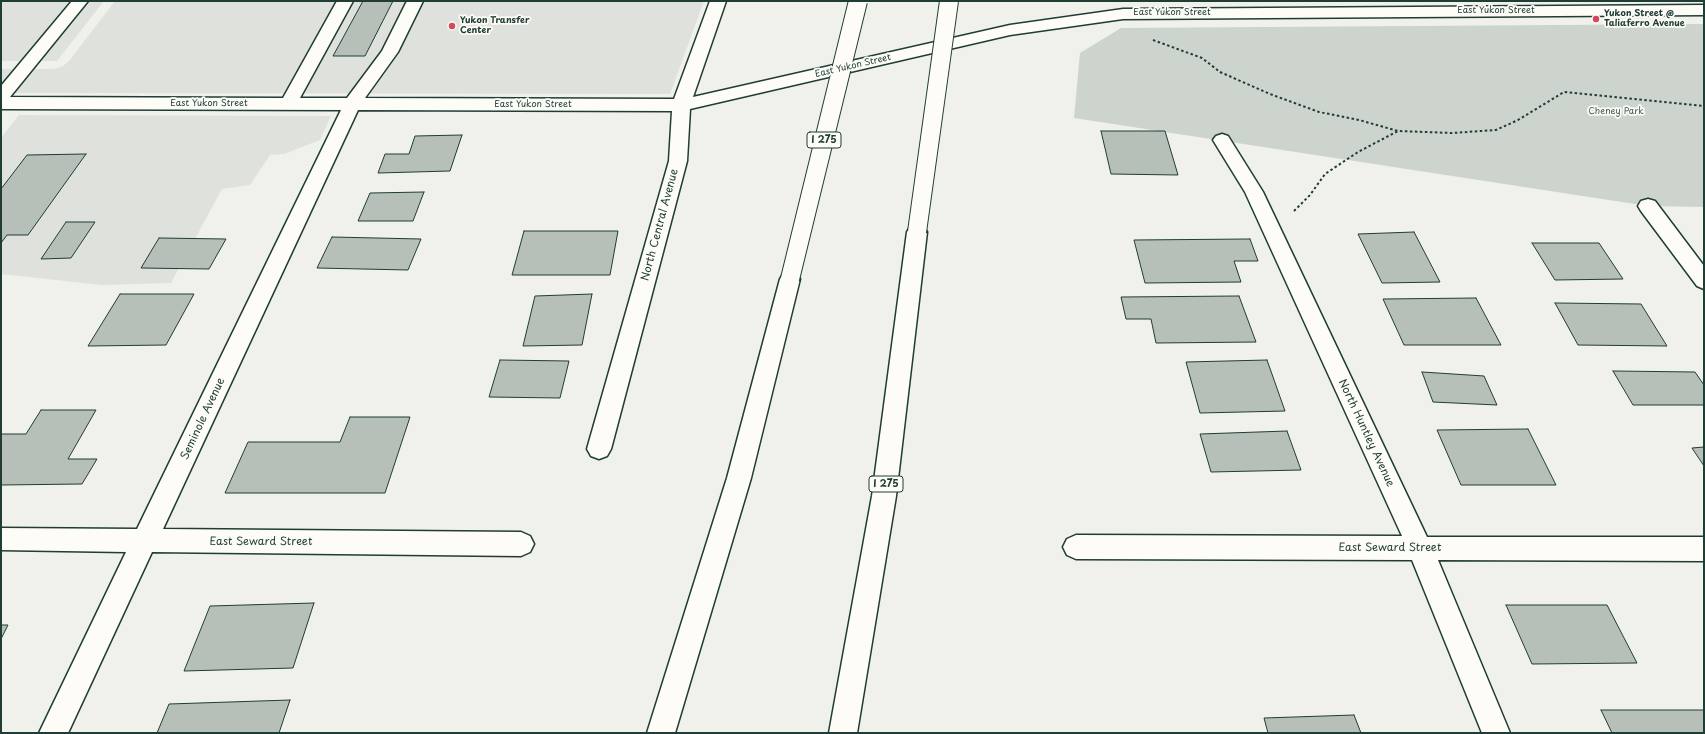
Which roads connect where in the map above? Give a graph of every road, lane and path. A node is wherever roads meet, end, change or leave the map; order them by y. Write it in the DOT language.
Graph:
graph roads {
  1 [pos="80,1"];
  2 [pos="345,1"];
  3 [pos="415,1"];
  4 [pos="718,1"];
  5 [pos="858,1"];
  6 [pos="949,1"];
  7 [pos="1595,6"];
  8 [pos="1704,10"];
  9 [pos="1148,38"];
  10 [pos="5,102"];
  11 [pos="288,104"];
  12 [pos="352,104"];
  13 [pos="681,105"];
  14 [pos="1704,106"];
  15 [pos="1,118"];
  16 [pos="1398,131"];
  17 [pos="1222,140"];
  18 [pos="1648,206"];
  19 [pos="1276,240"];
  20 [pos="1704,281"];
  21 [pos="599,449"];
  22 [pos="1,539"];
  23 [pos="144,541"];
  24 [pos="522,544"];
  25 [pos="1076,547"];
  26 [pos="1420,548"];
  27 [pos="1704,549"];
  28 [pos="53,733"];
  29 [pos="661,733"];
  30 [pos="843,733"];
  31 [pos="1496,733"];
  1 -- 10 [label="main road"];
  2 -- 11 [label="main road"];
  3 -- 12 [label="main road, Seminole Avenue"];
  4 -- 13 [label="main road, North Central Avenue"];
  5 -- 29 [label="main road, I 275, bridge"];
  6 -- 30 [label="main road, I 275, bridge"];
  7 -- 8 [label="main road, East Yukon Street"];
  7 -- 13 [label="main road, East Yukon Street"];
  9 -- 16 [label="path"];
  10 -- 11 [label="main road, East Yukon Street"];
  10 -- 15 [label="main road"];
  11 -- 12 [label="main road, East Yukon Street"];
  12 -- 13 [label="main road, East Yukon Street"];
  12 -- 23 [label="main road, Seminole Avenue"];
  13 -- 21 [label="main road, North Central Avenue"];
  14 -- 16 [label="path"];
  16 -- 19 [label="path"];
  17 -- 19 [label="main road, North Huntley Avenue"];
  18 -- 20 [label="main road"];
  19 -- 26 [label="main road, North Huntley Avenue"];
  22 -- 23 [label="main road, East Seward Street"];
  23 -- 24 [label="main road, East Seward Street"];
  23 -- 28 [label="main road, Seminole Avenue"];
  25 -- 26 [label="main road, East Seward Street"];
  26 -- 27 [label="main road, East Seward Street"];
  26 -- 31 [label="main road, North Huntley Avenue"];
}
